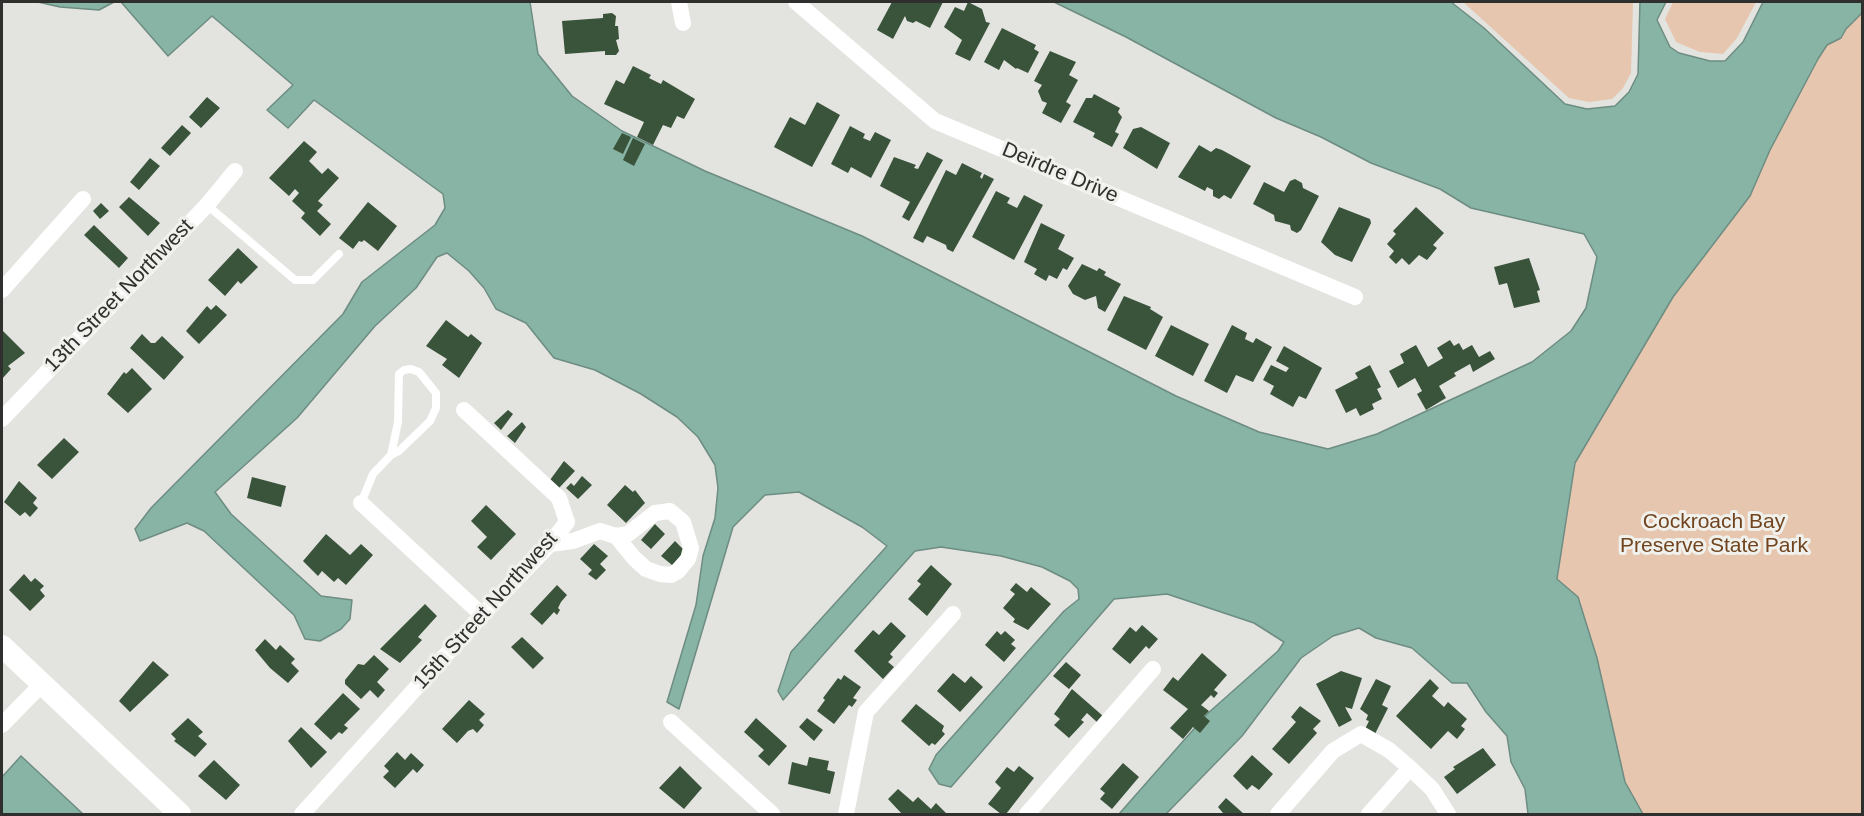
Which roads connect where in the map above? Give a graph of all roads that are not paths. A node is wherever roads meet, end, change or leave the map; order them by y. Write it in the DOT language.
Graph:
graph roads {
  1 [pos="679,2"];
  2 [pos="796,2"];
  3 [pos="683,23"];
  4 [pos="235,171"];
  5 [pos="83,199"];
  6 [pos="207,205"];
  7 [pos="339,254"];
  8 [pos="2,290"];
  9 [pos="1354,297"];
  10 [pos="464,410"];
  11 [pos="2,419"];
  12 [pos="391,455"];
  13 [pos="361,503"];
  14 [pos="616,536"];
  15 [pos="550,544"];
  16 [pos="953,614"];
  17 [pos="482,615"];
  18 [pos="2,646"];
  19 [pos="1153,669"];
  20 [pos="42,684"];
  21 [pos="671,722"];
  22 [pos="2,725"];
  23 [pos="1410,768"];
  24 [pos="180,814"];
  25 [pos="302,814"];
  26 [pos="772,814"];
  27 [pos="846,814"];
  28 [pos="1027,814"];
  29 [pos="1278,814"];
  30 [pos="1369,814"];
  31 [pos="1448,814"];
  1 -- 3 [label="street"];
  2 -- 9 [label="street, Deirdre Drive"];
  4 -- 6 [label="street, 13th Street Northwest"];
  5 -- 8 [label="street"];
  6 -- 7 [label="lane"];
  6 -- 11 [label="street, 13th Street Northwest"];
  10 -- 15 [label="street, 15th Street Northwest"];
  12 -- 12 [label="lane"];
  12 -- 13 [label="lane"];
  13 -- 17 [label="street"];
  14 -- 14 [label="street"];
  14 -- 15 [label="street"];
  15 -- 17 [label="street, 15th Street Northwest"];
  16 -- 27 [label="street"];
  17 -- 25 [label="street, 15th Street Northwest"];
  18 -- 20 [label="street"];
  19 -- 28 [label="street"];
  20 -- 22 [label="street"];
  20 -- 24 [label="street"];
  21 -- 26 [label="street"];
  23 -- 29 [label="street"];
  23 -- 30 [label="street"];
  23 -- 31 [label="street"];
}
